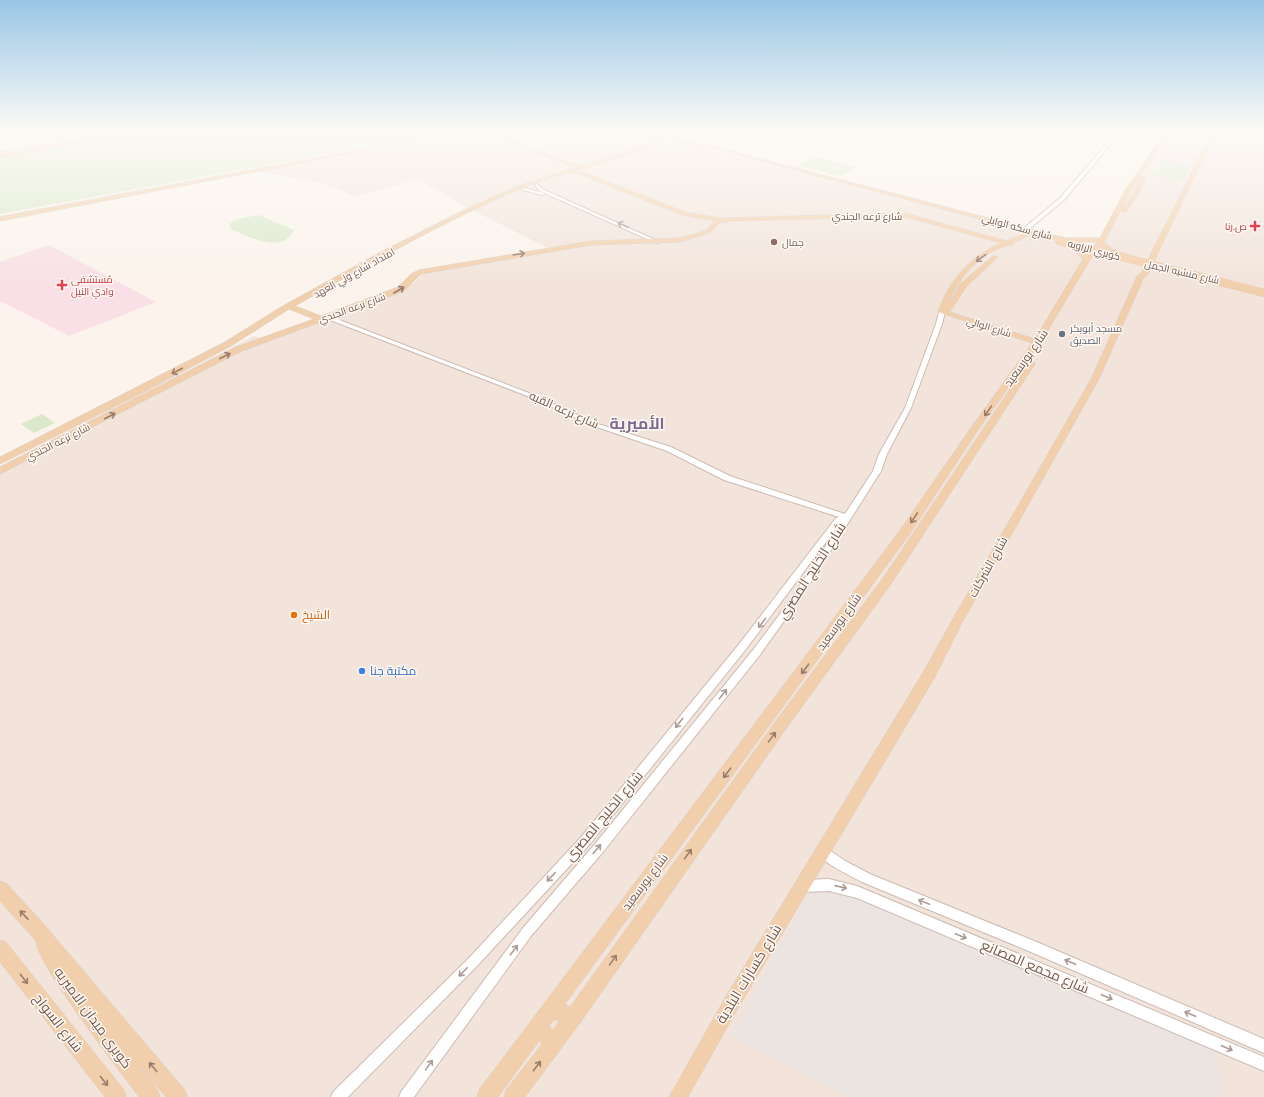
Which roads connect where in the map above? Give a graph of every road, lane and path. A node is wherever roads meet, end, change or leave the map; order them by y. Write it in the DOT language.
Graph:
graph roads {
  1 [pos="181,183"];
  2 [pos="534,183"];
  3 [pos="541,183"];
  4 [pos="608,183"];
  5 [pos="612,183"];
  6 [pos="840,183"];
  7 [pos="841,183"];
  8 [pos="1075,183"];
  9 [pos="1137,183"];
  10 [pos="1139,183"];
  11 [pos="1188,183"];
  12 [pos="536,185"];
  13 [pos="524,189"];
  14 [pos="624,189"];
  15 [pos="1132,192"];
  16 [pos="903,200"];
  17 [pos="472,211"];
  18 [pos="0,218"];
  19 [pos="720,220"];
  20 [pos="1027,231"];
  21 [pos="1037,236"];
  22 [pos="646,241"];
  23 [pos="658,242"];
  24 [pos="1069,242"];
  25 [pos="1008,244"];
  26 [pos="1101,246"];
  27 [pos="1119,255"];
  28 [pos="1087,258"];
  29 [pos="1148,262"];
  30 [pos="1264,290"];
  31 [pos="287,309"];
  32 [pos="945,313"];
  33 [pos="322,319"];
  34 [pos="251,330"];
  35 [pos="271,336"];
  36 [pos="1037,342"];
  37 [pos="971,435"];
  38 [pos="983,438"];
  39 [pos="0,461"];
  40 [pos="0,471"];
  41 [pos="847,517"];
  42 [pos="823,852"];
  43 [pos="802,886"];
  44 [pos="0,889"];
  45 [pos="42,935"];
  46 [pos="0,948"];
  47 [pos="554,1004"];
  48 [pos="574,1017"];
  49 [pos="535,1031"];
  50 [pos="554,1044"];
  51 [pos="1264,1046"];
  52 [pos="1264,1064"];
  53 [pos="117,1097"];
  54 [pos="151,1097"];
  55 [pos="178,1097"];
  56 [pos="338,1097"];
  57 [pos="406,1097"];
  58 [pos="486,1097"];
  59 [pos="514,1097"];
  60 [pos="678,1097"];
  1 -- 18 [label="main road"];
  2 -- 17 [label="main road"];
  3 -- 12 [label="main road"];
  4 -- 14 [label="main road"];
  5 -- 14 [label="main road"];
  6 -- 16 [label="main road, شارع سكه الوايلي"];
  7 -- 16 [label="main road, شارع سكه الوايلي"];
  8 -- 20 [label="street, شارع الخليج المصري"];
  9 -- 15 [label="main road, شارع بورسعيد"];
  10 -- 15 [label="main road, شارع بورسعيد"];
  11 -- 29 [label="main road, شارع الشركات"];
  12 -- 13 [label="main road"];
  23 -- 12 [label="street, one-way"];
  13 -- 17 [label="main road"];
  13 -- 22 [label="street"];
  14 -- 19 [label="main road"];
  15 -- 26 [label="main road, شارع بورسعيد"];
  16 -- 20 [label="main road, شارع سكه الوايلي"];
  16 -- 30 [label="main road, كوبري الزاويه, bridge"];
  17 -- 31 [label="main road, امتداد شارع ولي العهد"];
  19 -- 23 [label="main road, شارع ترعه الجندي"];
  19 -- 25 [label="main road, شارع ترعه الجندي"];
  20 -- 21 [label="main road, شارع سكه الوايلي"];
  20 -- 24 [label="main road, شارع سكه الوايلي"];
  20 -- 25 [label="main road, شارع الخليج المصري"];
  21 -- 24 [label="main road, شارع سكه الوايلي"];
  21 -- 32 [label="main road, شارع الخليج المصري"];
  22 -- 23 [label="main road, شارع ترعه الجندي"];
  33 -- 22 [label="main road, شارع ترعه الجندي, one-way"];
  24 -- 26 [label="main road, شارع سكه الوايلي"];
  24 -- 28 [label="main road, شارع سكه الوايلي"];
  25 -- 32 [label="main road, شارع الخليج المصري, one-way"];
  26 -- 27 [label="main road, شارع منشيه الجمل"];
  26 -- 27 [label="main road, شارع منشيه الجمل"];
  26 -- 28 [label="main road, شارع بورسعيد"];
  26 -- 38 [label="main road, شارع بورسعيد"];
  27 -- 29 [label="main road, شارع منشيه الجمل"];
  28 -- 36 [label="main road, شارع بورسعيد"];
  29 -- 30 [label="main road, شارع منشيه الجمل"];
  29 -- 42 [label="main road, شارع الشركات"];
  31 -- 33 [label="main road, شارع ترعه القبه"];
  31 -- 34 [label="main road, شارع ترعه الجندي"];
  32 -- 36 [label="main road, شارع الوالي"];
  32 -- 41 [label="street, شارع الخليج المصري"];
  33 -- 35 [label="main road, شارع ترعه الجندي"];
  33 -- 41 [label="street, شارع ترعه القبه"];
  34 -- 35 [label="main road"];
  34 -- 39 [label="main road, شارع ترعه الجندي, one-way"];
  40 -- 35 [label="main road, شارع ترعه الجندي, one-way"];
  36 -- 37 [label="main road, شارع بورسعيد, one-way"];
  37 -- 38 [label="main road"];
  37 -- 47 [label="main road, شارع بورسعيد, one-way"];
  48 -- 38 [label="main road, شارع بورسعيد, one-way"];
  41 -- 56 [label="street, شارع الخليج المصري, one-way"];
  57 -- 41 [label="street, شارع الخليج المصري, one-way"];
  42 -- 43 [label="main road, شارع كسارات البلدية"];
  51 -- 42 [label="street, شارع مجمع المصانع, one-way"];
  43 -- 52 [label="street, شارع مجمع المصانع, one-way"];
  43 -- 60 [label="main road, شارع كسارات البلدية"];
  45 -- 44 [label="main road, one-way"];
  45 -- 54 [label="main road, كوبرى ميدان الاميريه"];
  55 -- 45 [label="main road, one-way"];
  46 -- 53 [label="main road, شارع السواح, one-way"];
  47 -- 48 [label="main road"];
  47 -- 49 [label="main road, شارع بورسعيد"];
  48 -- 50 [label="main road, شارع بورسعيد"];
  49 -- 50 [label="main road"];
  49 -- 58 [label="main road, شارع بورسعيد"];
  59 -- 50 [label="main road, شارع بورسعيد, one-way"];
}
